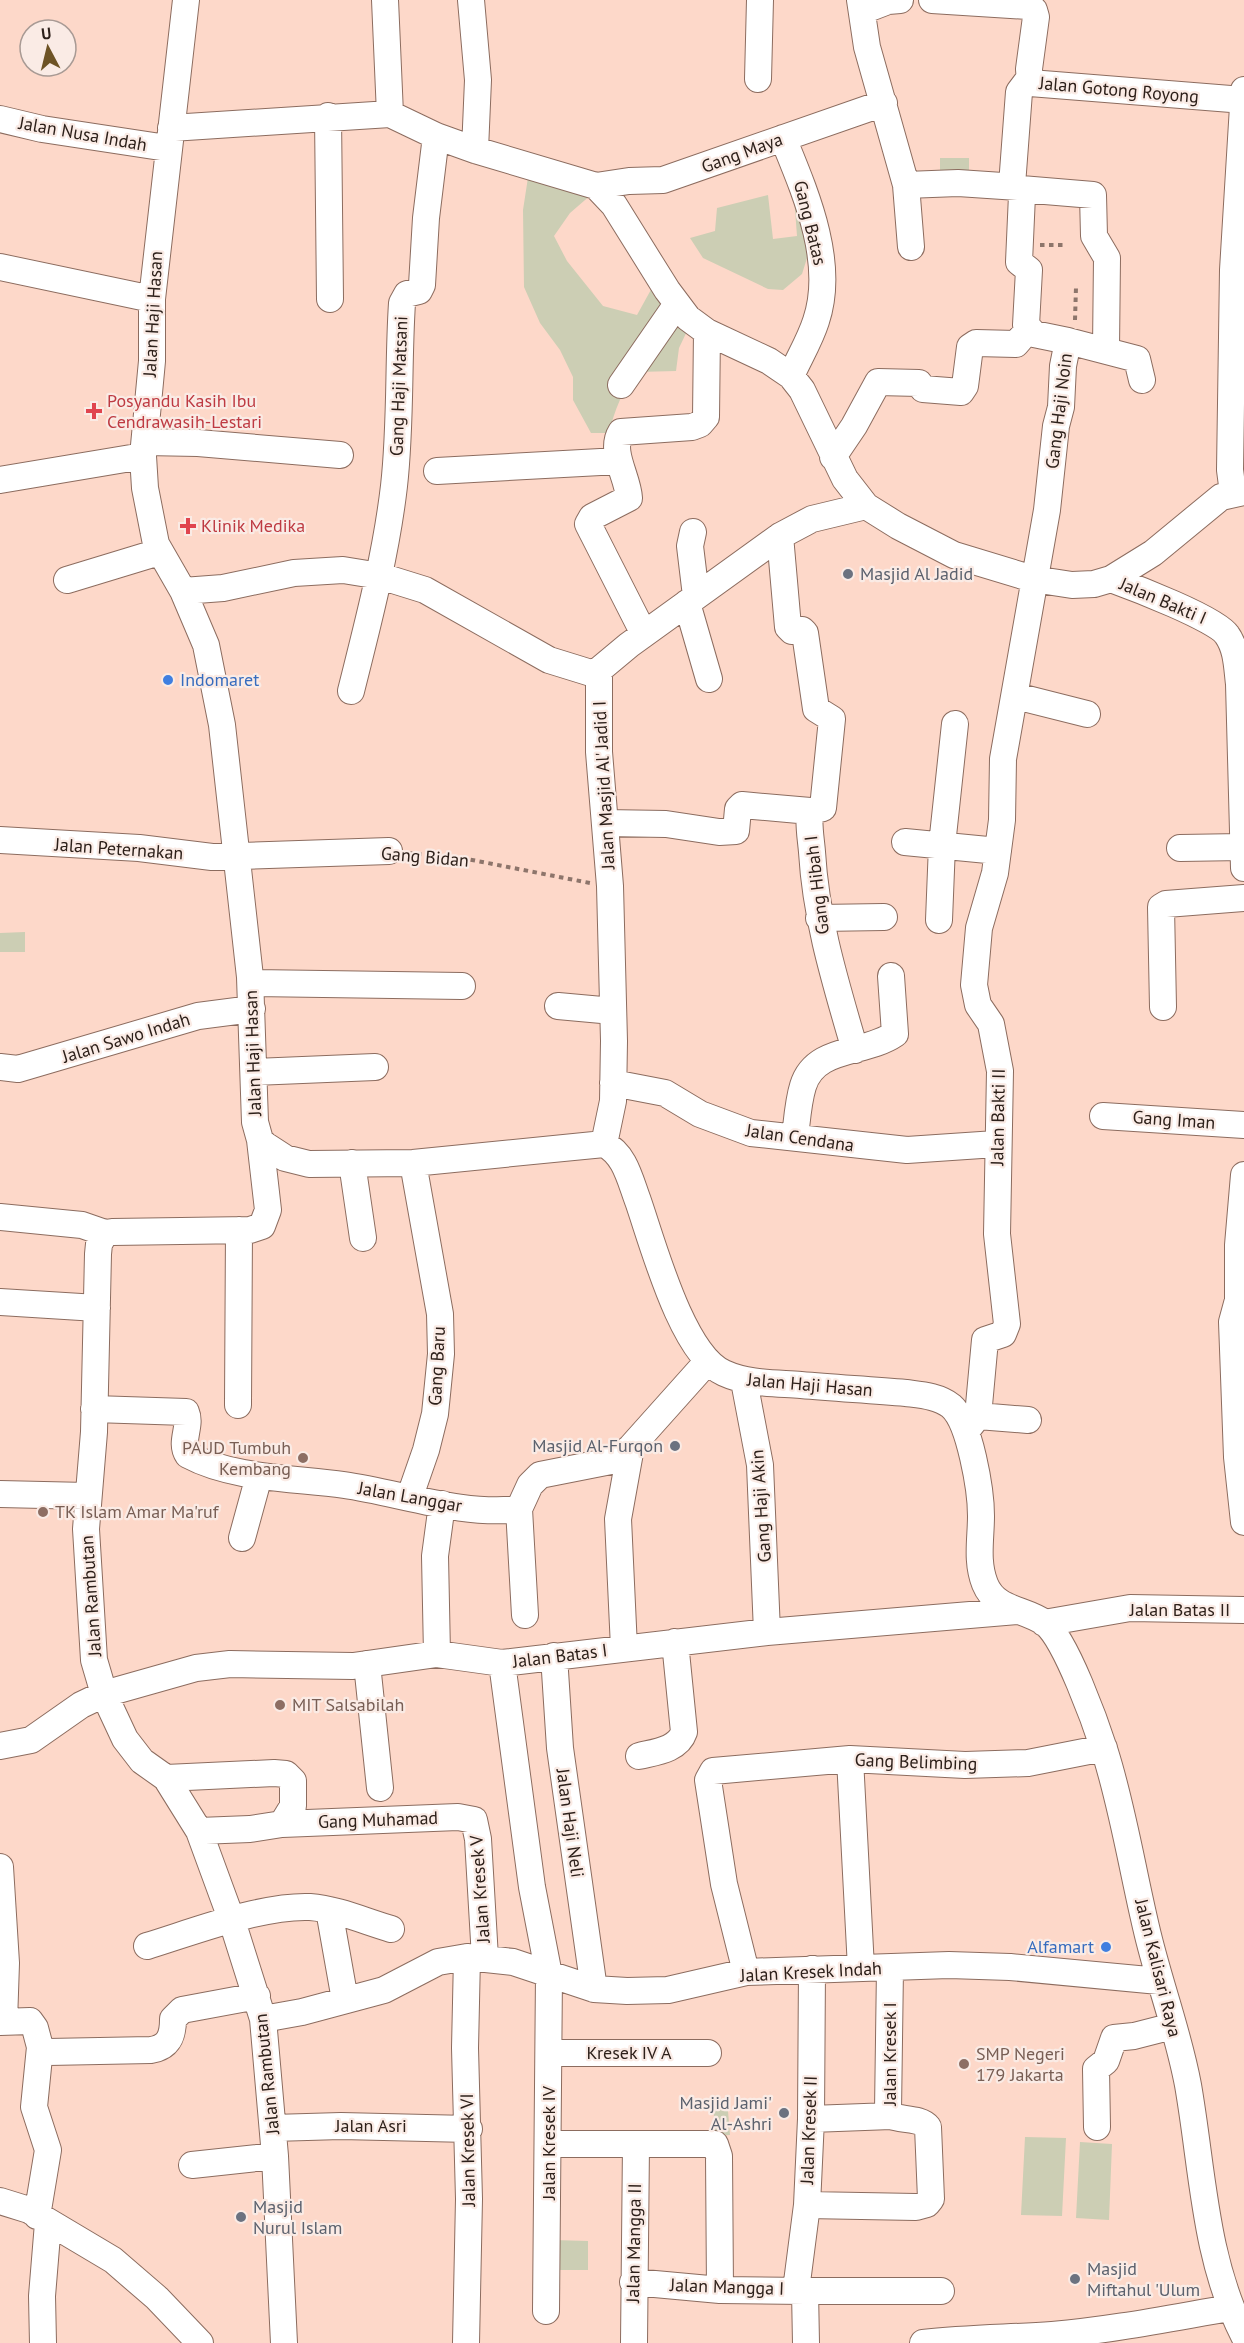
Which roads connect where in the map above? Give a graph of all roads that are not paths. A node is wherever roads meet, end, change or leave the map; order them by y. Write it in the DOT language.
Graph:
graph roads {
  1 [pos="186,0"];
  2 [pos="385,0"];
  3 [pos="471,0"];
  4 [pos="760,0"];
  5 [pos="900,0"];
  6 [pos="932,0"];
  7 [pos="861,5"];
  8 [pos="758,79"];
  9 [pos="1028,80"];
  10 [pos="1244,97"];
  11 [pos="884,104"];
  12 [pos="390,114"];
  13 [pos="328,116"];
  14 [pos="0,119"];
  15 [pos="436,136"];
  16 [pos="169,138"];
  17 [pos="783,138"];
  18 [pos="475,150"];
  19 [pos="906,184"];
  20 [pos="596,186"];
  21 [pos="1016,187"];
  22 [pos="911,247"];
  23 [pos="0,267"];
  24 [pos="1239,270"];
  25 [pos="152,299"];
  26 [pos="330,299"];
  27 [pos="677,304"];
  28 [pos="1028,330"];
  29 [pos="707,332"];
  30 [pos="1071,341"];
  31 [pos="1106,348"];
  32 [pos="791,376"];
  33 [pos="1142,380"];
  34 [pos="621,385"];
  35 [pos="144,449"];
  36 [pos="618,451"];
  37 [pos="340,455"];
  38 [pos="832,457"];
  39 [pos="437,471"];
  40 [pos="0,480"];
  41 [pos="1238,492"];
  42 [pos="866,506"];
  43 [pos="693,532"];
  44 [pos="780,536"];
  45 [pos="159,552"];
  46 [pos="380,576"];
  47 [pos="1033,579"];
  48 [pos="1111,579"];
  49 [pos="67,580"];
  50 [pos="183,591"];
  51 [pos="692,599"];
  52 [pos="644,634"];
  53 [pos="1240,656"];
  54 [pos="599,670"];
  55 [pos="709,679"];
  56 [pos="351,691"];
  57 [pos="1016,696"];
  58 [pos="1087,714"];
  59 [pos="955,724"];
  60 [pos="810,810"];
  61 [pos="605,823"];
  62 [pos="0,840"];
  63 [pos="905,842"];
  64 [pos="1243,843"];
  65 [pos="942,845"];
  66 [pos="1180,848"];
  67 [pos="389,851"];
  68 [pos="998,851"];
  69 [pos="238,858"];
  70 [pos="1244,898"];
  71 [pos="884,917"];
  72 [pos="819,918"];
  73 [pos="939,920"];
  74 [pos="891,976"];
  75 [pos="251,983"];
  76 [pos="462,987"];
  77 [pos="558,1006"];
  78 [pos="1163,1007"];
  79 [pos="252,1009"];
  80 [pos="613,1011"];
  81 [pos="855,1050"];
  82 [pos="0,1067"];
  83 [pos="375,1067"];
  84 [pos="254,1072"];
  85 [pos="613,1083"];
  86 [pos="1103,1116"];
  87 [pos="1244,1125"];
  88 [pos="795,1137"];
  89 [pos="260,1140"];
  90 [pos="604,1144"];
  91 [pos="996,1144"];
  92 [pos="413,1162"];
  93 [pos="352,1163"];
  94 [pos="1244,1175"];
  95 [pos="0,1217"];
  96 [pos="239,1230"];
  97 [pos="105,1233"];
  98 [pos="363,1238"];
  99 [pos="1241,1245"];
  100 [pos="0,1302"];
  101 [pos="97,1308"];
  102 [pos="707,1362"];
  103 [pos="744,1381"];
  104 [pos="1240,1394"];
  105 [pos="238,1405"];
  106 [pos="94,1409"];
  107 [pos="1028,1420"];
  108 [pos="973,1423"];
  109 [pos="631,1447"];
  110 [pos="259,1476"];
  111 [pos="0,1494"];
  112 [pos="87,1496"];
  113 [pos="410,1496"];
  114 [pos="442,1504"];
  115 [pos="519,1509"];
  116 [pos="1244,1522"];
  117 [pos="242,1538"];
  118 [pos="1244,1610"];
  119 [pos="525,1615"];
  120 [pos="1031,1617"];
  121 [pos="767,1632"];
  122 [pos="675,1642"];
  123 [pos="624,1648"];
  124 [pos="438,1654"];
  125 [pos="554,1656"];
  126 [pos="502,1663"];
  127 [pos="368,1664"];
  128 [pos="104,1694"];
  129 [pos="0,1746"];
  130 [pos="1104,1748"];
  131 [pos="639,1756"];
  132 [pos="850,1759"];
  133 [pos="166,1778"];
  134 [pos="380,1788"];
  135 [pos="474,1820"];
  136 [pos="282,1824"];
  137 [pos="199,1831"];
  138 [pos="0,1867"];
  139 [pos="329,1910"];
  140 [pos="232,1921"];
  141 [pos="391,1929"];
  142 [pos="147,1946"];
  143 [pos="476,1958"];
  144 [pos="861,1968"];
  145 [pos="890,1968"];
  146 [pos="812,1969"];
  147 [pos="746,1972"];
  148 [pos="549,1975"];
  149 [pos="1160,1981"];
  150 [pos="594,1989"];
  151 [pos="345,2000"];
  152 [pos="260,2007"];
  153 [pos="2,2022"];
  154 [pos="1173,2026"];
  155 [pos="40,2047"];
  156 [pos="549,2053"];
  157 [pos="708,2053"];
  158 [pos="891,2116"];
  159 [pos="811,2119"];
  160 [pos="1097,2127"];
  161 [pos="273,2128"];
  162 [pos="469,2129"];
  163 [pos="549,2144"];
  164 [pos="636,2144"];
  165 [pos="274,2156"];
  166 [pos="192,2165"];
  167 [pos="0,2201"];
  168 [pos="807,2205"];
  169 [pos="42,2219"];
  170 [pos="633,2282"];
  171 [pos="720,2290"];
  172 [pos="801,2290"];
  173 [pos="941,2290"];
  174 [pos="1230,2308"];
  175 [pos="546,2311"];
  176 [pos="1244,2336"];
  177 [pos="43,2343"];
  178 [pos="200,2343"];
  179 [pos="284,2343"];
  180 [pos="466,2343"];
  181 [pos="634,2343"];
  182 [pos="806,2343"];
  183 [pos="923,2343"];
  1 -- 16 [label="street, Jalan Haji Hasan"];
  2 -- 12 [label="street"];
  3 -- 18 [label="street"];
  4 -- 8 [label="street"];
  5 -- 7 [label="street"];
  6 -- 9 [label="street, Jalan Gotong Royong"];
  7 -- 11 [label="street"];
  9 -- 10 [label="street, Jalan Gotong Royong"];
  9 -- 21 [label="street"];
  10 -- 24 [label="street, Jalan Gotong Royong"];
  11 -- 17 [label="street, Gang Maya"];
  11 -- 19 [label="street"];
  12 -- 13 [label="street, Jalan Nusa Indah"];
  12 -- 15 [label="street"];
  13 -- 16 [label="street, Jalan Nusa Indah"];
  13 -- 26 [label="street"];
  14 -- 16 [label="street, Jalan Nusa Indah"];
  15 -- 18 [label="street"];
  15 -- 46 [label="street, Gang Haji Matsani"];
  16 -- 25 [label="street, Jalan Haji Hasan"];
  17 -- 20 [label="street, Gang Maya"];
  17 -- 32 [label="street, Gang Batas"];
  18 -- 20 [label="street"];
  19 -- 21 [label="street"];
  19 -- 22 [label="street"];
  20 -- 27 [label="street"];
  21 -- 28 [label="street"];
  21 -- 31 [label="street"];
  23 -- 25 [label="street"];
  24 -- 41 [label="street, Jalan Gotong Royong"];
  25 -- 35 [label="street, Jalan Haji Hasan"];
  27 -- 29 [label="street"];
  27 -- 34 [label="street"];
  28 -- 30 [label="street, Gang Haji Noin"];
  28 -- 38 [label="street"];
  29 -- 32 [label="street"];
  29 -- 36 [label="street"];
  30 -- 31 [label="street"];
  30 -- 47 [label="street, Gang Haji Noin"];
  31 -- 33 [label="street"];
  32 -- 38 [label="street"];
  35 -- 37 [label="street"];
  35 -- 40 [label="street"];
  35 -- 45 [label="street, Jalan Haji Hasan"];
  36 -- 39 [label="street"];
  36 -- 52 [label="street"];
  38 -- 42 [label="street"];
  41 -- 48 [label="street"];
  42 -- 44 [label="street"];
  42 -- 47 [label="street"];
  43 -- 51 [label="street"];
  44 -- 51 [label="street"];
  44 -- 60 [label="street, Gang Hibah I"];
  45 -- 49 [label="street"];
  45 -- 50 [label="street, Jalan Haji Hasan"];
  46 -- 50 [label="street"];
  46 -- 54 [label="street"];
  46 -- 56 [label="street, Gang Haji Matsani"];
  47 -- 48 [label="street"];
  47 -- 57 [label="street, Jalan Bakti II"];
  48 -- 53 [label="street, Jalan Bakti I"];
  50 -- 69 [label="street, Jalan Haji Hasan"];
  51 -- 52 [label="street"];
  51 -- 55 [label="street"];
  52 -- 54 [label="street"];
  53 -- 64 [label="street, Jalan Bakti I"];
  54 -- 61 [label="street, Jalan Masjid Al' Jadid I"];
  57 -- 58 [label="street"];
  57 -- 68 [label="street, Jalan Bakti II"];
  59 -- 65 [label="street"];
  60 -- 61 [label="street"];
  60 -- 72 [label="street, Gang Hibah I"];
  61 -- 80 [label="street, Jalan Masjid Al' Jadid I"];
  62 -- 69 [label="street, Jalan Peternakan"];
  63 -- 65 [label="street"];
  64 -- 66 [label="street"];
  65 -- 68 [label="street"];
  65 -- 73 [label="street"];
  67 -- 69 [label="street, Gang Bidan"];
  68 -- 91 [label="street, Jalan Bakti II"];
  69 -- 75 [label="street, Jalan Haji Hasan"];
  70 -- 78 [label="street"];
  71 -- 72 [label="street"];
  72 -- 81 [label="street, Gang Hibah I"];
  74 -- 81 [label="street"];
  75 -- 76 [label="street"];
  75 -- 79 [label="street, Jalan Haji Hasan"];
  77 -- 80 [label="street"];
  79 -- 82 [label="street, Jalan Sawo Indah"];
  79 -- 84 [label="street, Jalan Haji Hasan"];
  80 -- 85 [label="street, Jalan Masjid Al' Jadid I"];
  81 -- 88 [label="street"];
  83 -- 84 [label="street"];
  84 -- 89 [label="street, Jalan Haji Hasan"];
  85 -- 88 [label="street, Jalan Cendana"];
  85 -- 90 [label="street, Jalan Masjid Al' Jadid I"];
  86 -- 87 [label="street, Gang Iman"];
  88 -- 91 [label="street, Jalan Cendana"];
  89 -- 93 [label="street, Jalan Haji Hasan"];
  89 -- 96 [label="street"];
  90 -- 92 [label="street, Jalan Haji Hasan"];
  90 -- 102 [label="street"];
  91 -- 108 [label="street, Jalan Bakti II"];
  92 -- 93 [label="street, Jalan Haji Hasan"];
  92 -- 113 [label="street, Gang Baru"];
  93 -- 98 [label="street"];
  94 -- 99 [label="street"];
  95 -- 97 [label="street"];
  96 -- 97 [label="street"];
  96 -- 105 [label="street"];
  97 -- 101 [label="street, Jalan Rambutan"];
  99 -- 104 [label="street"];
  100 -- 101 [label="street"];
  101 -- 106 [label="street, Jalan Rambutan"];
  102 -- 103 [label="street, Jalan Haji Hasan"];
  102 -- 109 [label="street"];
  103 -- 108 [label="street, Jalan Haji Hasan"];
  103 -- 121 [label="street, Gang Haji Akin"];
  104 -- 116 [label="street"];
  106 -- 110 [label="street, Jalan Langgar"];
  106 -- 112 [label="street, Jalan Rambutan"];
  107 -- 108 [label="street"];
  108 -- 120 [label="street, Jalan Haji Hasan"];
  109 -- 115 [label="street"];
  109 -- 123 [label="street"];
  110 -- 113 [label="street, Jalan Langgar"];
  110 -- 117 [label="street"];
  111 -- 112 [label="street"];
  112 -- 128 [label="street, Jalan Rambutan"];
  113 -- 114 [label="street, Jalan Langgar"];
  114 -- 115 [label="street, Jalan Langgar"];
  114 -- 124 [label="street"];
  115 -- 119 [label="street"];
  118 -- 120 [label="street, Jalan Batas II"];
  120 -- 121 [label="street, Jalan Batas I"];
  120 -- 130 [label="street, Jalan Kalisari Raya"];
  121 -- 122 [label="street, Jalan Batas I"];
  122 -- 123 [label="street, Jalan Batas I"];
  122 -- 131 [label="street"];
  123 -- 125 [label="street, Jalan Batas I"];
  124 -- 126 [label="street, Jalan Batas I"];
  124 -- 127 [label="street, Jalan Batas I"];
  125 -- 126 [label="street, Jalan Batas I"];
  125 -- 150 [label="street, Jalan Haji Neli"];
  126 -- 148 [label="street, Jalan Kresek IV"];
  127 -- 128 [label="street, Jalan Batas I"];
  127 -- 134 [label="street"];
  128 -- 129 [label="street, Jalan Batas I"];
  128 -- 133 [label="street, Jalan Rambutan"];
  130 -- 132 [label="street, Gang Belimbing"];
  130 -- 149 [label="street, Jalan Kalisari Raya"];
  132 -- 144 [label="street"];
  132 -- 147 [label="street, Gang Belimbing"];
  133 -- 136 [label="street, Gang Muhamad"];
  133 -- 137 [label="street, Jalan Rambutan"];
  135 -- 136 [label="street, Gang Muhamad"];
  135 -- 143 [label="street, Jalan Kresek V"];
  136 -- 137 [label="street, Gang Muhamad"];
  137 -- 140 [label="street, Jalan Rambutan"];
  138 -- 153 [label="street"];
  139 -- 140 [label="street"];
  139 -- 141 [label="street"];
  139 -- 151 [label="street"];
  140 -- 142 [label="street"];
  140 -- 152 [label="street, Jalan Rambutan"];
  143 -- 148 [label="street, Jalan Kresek Indah"];
  143 -- 151 [label="street, Jalan Kresek Indah"];
  143 -- 162 [label="street, Jalan Kresek VI"];
  144 -- 145 [label="street, Jalan Kresek Indah"];
  144 -- 146 [label="street, Jalan Kresek Indah"];
  145 -- 149 [label="street, Jalan Kresek Indah"];
  145 -- 158 [label="street, Jalan Kresek I"];
  146 -- 147 [label="street, Jalan Kresek Indah"];
  146 -- 159 [label="street, Jalan Kresek II"];
  147 -- 150 [label="street, Jalan Kresek Indah"];
  148 -- 150 [label="street, Jalan Kresek Indah"];
  148 -- 156 [label="street, Jalan Kresek IV"];
  149 -- 154 [label="street, Jalan Kalisari Raya"];
  151 -- 152 [label="street, Jalan Kresek Indah"];
  152 -- 155 [label="street, Jalan Kresek Indah"];
  152 -- 161 [label="street, Jalan Rambutan"];
  153 -- 155 [label="street"];
  154 -- 160 [label="street"];
  154 -- 174 [label="street, Jalan Kalisari Raya"];
  155 -- 169 [label="street"];
  156 -- 157 [label="street, Kresek IV A"];
  156 -- 163 [label="street, Jalan Kresek IV"];
  158 -- 159 [label="street"];
  158 -- 168 [label="street, Jalan Kresek I"];
  159 -- 168 [label="street, Jalan Kresek II"];
  161 -- 162 [label="street, Jalan Asri"];
  161 -- 165 [label="street, Jalan Rambutan"];
  162 -- 180 [label="street, Jalan Kresek VI"];
  163 -- 164 [label="street"];
  163 -- 175 [label="street, Jalan Kresek IV"];
  164 -- 170 [label="street, Jalan Mangga II"];
  164 -- 171 [label="street"];
  165 -- 166 [label="street"];
  165 -- 179 [label="street, Jalan Rambutan"];
  167 -- 169 [label="street"];
  168 -- 172 [label="street, Jalan Kresek II"];
  169 -- 177 [label="street"];
  169 -- 178 [label="street"];
  170 -- 171 [label="street, Jalan Mangga I"];
  170 -- 181 [label="street, Jalan Mangga II"];
  171 -- 172 [label="street, Jalan Mangga I"];
  172 -- 173 [label="street"];
  172 -- 182 [label="street, Jalan Mangga I"];
  174 -- 176 [label="street, Jalan Kalisari Raya"];
  174 -- 183 [label="street"];
}
